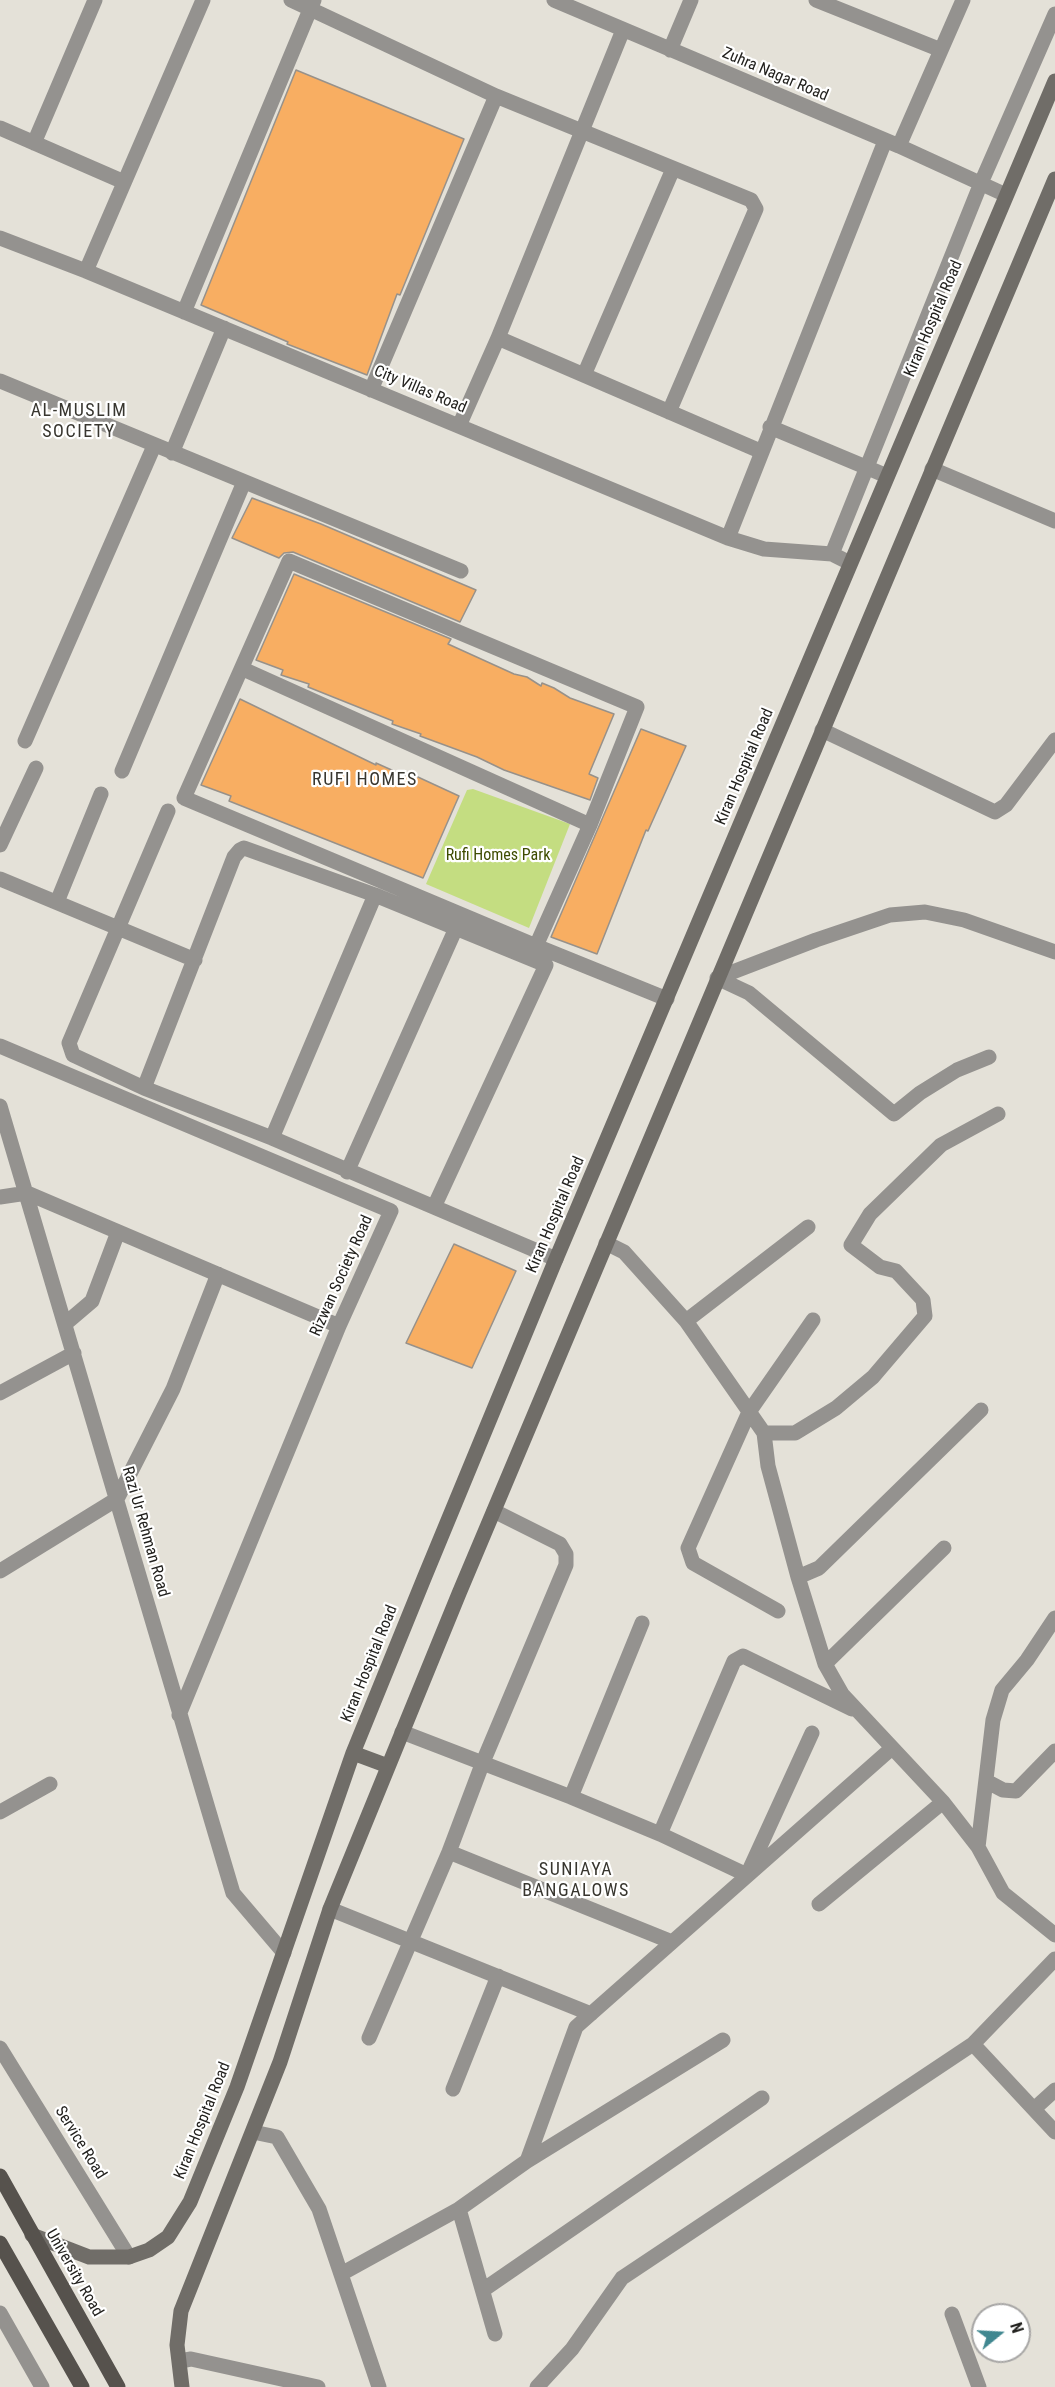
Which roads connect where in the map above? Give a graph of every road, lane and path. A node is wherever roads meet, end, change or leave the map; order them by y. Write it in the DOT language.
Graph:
graph roads {
  1 [pos="95,0"];
  2 [pos="203,0"];
  3 [pos="291,0"];
  4 [pos="554,0"];
  5 [pos="691,0"];
  6 [pos="816,0"];
  7 [pos="963,0"];
  8 [pos="312,4"];
  9 [pos="846,5"];
  10 [pos="1055,14"];
  11 [pos="623,30"];
  12 [pos="670,50"];
  13 [pos="941,50"];
  14 [pos="1055,81"];
  15 [pos="496,96"];
  16 [pos="0,128"];
  17 [pos="582,132"];
  18 [pos="34,143"];
  19 [pos="892,143"];
  20 [pos="673,169"];
  21 [pos="1055,180"];
  22 [pos="124,182"];
  23 [pos="981,183"];
  24 [pos="1006,195"];
  25 [pos="0,238"];
  26 [pos="86,271"];
  27 [pos="184,312"];
  28 [pos="224,328"];
  29 [pos="498,339"];
  30 [pos="584,375"];
  31 [pos="0,381"];
  32 [pos="371,390"];
  33 [pos="669,412"];
  34 [pos="459,426"];
  35 [pos="770,427"];
  36 [pos="154,446"];
  37 [pos="760,451"];
  38 [pos="172,453"];
  39 [pos="866,468"];
  40 [pos="932,469"];
  41 [pos="886,476"];
  42 [pos="244,482"];
  43 [pos="1055,521"];
  44 [pos="728,538"];
  45 [pos="831,554"];
  46 [pos="850,563"];
  47 [pos="461,571"];
  48 [pos="243,669"];
  49 [pos="822,730"];
  50 [pos="1055,740"];
  51 [pos="25,741"];
  52 [pos="36,768"];
  53 [pos="122,771"];
  54 [pos="101,794"];
  55 [pos="168,811"];
  56 [pos="590,825"];
  57 [pos="0,845"];
  58 [pos="0,879"];
  59 [pos="375,895"];
  60 [pos="57,902"];
  61 [pos="119,928"];
  62 [pos="456,928"];
  63 [pos="536,946"];
  64 [pos="1055,952"];
  65 [pos="195,960"];
  66 [pos="717,978"];
  67 [pos="667,999"];
  68 [pos="0,1046"];
  69 [pos="989,1057"];
  70 [pos="144,1088"];
  71 [pos="0,1106"];
  72 [pos="998,1114"];
  73 [pos="272,1138"];
  74 [pos="346,1172"];
  75 [pos="27,1193"];
  76 [pos="0,1197"];
  77 [pos="434,1207"];
  78 [pos="808,1227"];
  79 [pos="118,1232"];
  80 [pos="606,1243"];
  81 [pos="556,1259"];
  82 [pos="218,1274"];
  83 [pos="813,1320"];
  84 [pos="686,1321"];
  85 [pos="65,1324"];
  86 [pos="339,1326"];
  87 [pos="74,1353"];
  88 [pos="0,1393"];
  89 [pos="981,1410"];
  90 [pos="749,1412"];
  91 [pos="764,1433"];
  92 [pos="117,1500"];
  93 [pos="494,1511"];
  94 [pos="944,1548"];
  95 [pos="0,1571"];
  96 [pos="798,1577"];
  97 [pos="778,1611"];
  98 [pos="1055,1618"];
  99 [pos="642,1623"];
  100 [pos="825,1664"];
  101 [pos="860,1713"];
  102 [pos="179,1714"];
  103 [pos="402,1732"];
  104 [pos="812,1733"];
  105 [pos="892,1748"];
  106 [pos="1055,1750"];
  107 [pos="353,1753"];
  108 [pos="483,1762"];
  109 [pos="388,1766"];
  110 [pos="986,1781"];
  111 [pos="50,1784"];
  112 [pos="571,1797"];
  113 [pos="943,1802"];
  114 [pos="0,1812"];
  115 [pos="660,1834"];
  116 [pos="978,1847"];
  117 [pos="449,1852"];
  118 [pos="747,1875"];
  119 [pos="819,1905"];
  120 [pos="330,1909"];
  121 [pos="1055,1935"];
  122 [pos="411,1942"];
  123 [pos="672,1942"];
  124 [pos="284,1953"];
  125 [pos="1055,1959"];
  126 [pos="498,1976"];
  127 [pos="591,2014"];
  128 [pos="369,2038"];
  129 [pos="723,2040"];
  130 [pos="973,2044"];
  131 [pos="0,2048"];
  132 [pos="453,2089"];
  133 [pos="1055,2090"];
  134 [pos="762,2098"];
  135 [pos="1034,2109"];
  136 [pos="253,2132"];
  137 [pos="1055,2133"];
  138 [pos="527,2161"];
  139 [pos="0,2176"];
  140 [pos="459,2208"];
  141 [pos="32,2235"];
  142 [pos="0,2243"];
  143 [pos="129,2257"];
  144 [pos="341,2274"];
  145 [pos="483,2290"];
  146 [pos="0,2313"];
  147 [pos="952,2314"];
  148 [pos="495,2334"];
  149 [pos="180,2361"];
  150 [pos="42,2387"];
  151 [pos="82,2387"];
  152 [pos="118,2387"];
  153 [pos="182,2387"];
  154 [pos="318,2387"];
  155 [pos="379,2387"];
  156 [pos="537,2387"];
  157 [pos="979,2387"];
  1 -- 18 [label="street"];
  2 -- 22 [label="street"];
  3 -- 8 [label="street"];
  4 -- 11 [label="street, Zuhra Nagar Road"];
  5 -- 12 [label="street"];
  6 -- 9 [label="street"];
  7 -- 13 [label="street"];
  8 -- 15 [label="street"];
  8 -- 27 [label="street"];
  9 -- 13 [label="street"];
  10 -- 23 [label="street"];
  11 -- 12 [label="street, Zuhra Nagar Road"];
  11 -- 17 [label="street"];
  12 -- 19 [label="street, Zuhra Nagar Road"];
  13 -- 19 [label="street"];
  14 -- 24 [label="main road, Kiran Hospital Road"];
  15 -- 17 [label="street"];
  15 -- 32 [label="street"];
  16 -- 18 [label="street"];
  17 -- 20 [label="street"];
  17 -- 29 [label="street"];
  18 -- 22 [label="street"];
  19 -- 23 [label="street, Zuhra Nagar Road"];
  19 -- 35 [label="street"];
  20 -- 30 [label="street"];
  20 -- 33 [label="street"];
  21 -- 40 [label="main road"];
  22 -- 26 [label="street"];
  23 -- 24 [label="street, Zuhra Nagar Road"];
  23 -- 39 [label="street"];
  24 -- 41 [label="main road, Kiran Hospital Road"];
  25 -- 26 [label="street, City Villas Road"];
  26 -- 27 [label="street, City Villas Road"];
  27 -- 28 [label="street, City Villas Road"];
  28 -- 32 [label="street, City Villas Road"];
  28 -- 38 [label="street"];
  29 -- 30 [label="street"];
  29 -- 34 [label="street"];
  30 -- 33 [label="street"];
  31 -- 36 [label="street"];
  32 -- 34 [label="street, City Villas Road"];
  33 -- 37 [label="street"];
  34 -- 44 [label="street, City Villas Road"];
  35 -- 37 [label="street"];
  35 -- 39 [label="street"];
  36 -- 38 [label="street"];
  36 -- 51 [label="street"];
  37 -- 44 [label="street"];
  38 -- 42 [label="street"];
  39 -- 41 [label="street"];
  39 -- 45 [label="street"];
  40 -- 43 [label="street"];
  40 -- 49 [label="main road"];
  41 -- 46 [label="main road, Kiran Hospital Road"];
  42 -- 47 [label="street"];
  42 -- 53 [label="street"];
  44 -- 45 [label="street, City Villas Road"];
  45 -- 46 [label="street"];
  46 -- 67 [label="main road, Kiran Hospital Road"];
  48 -- 56 [label="street"];
  48 -- 56 [label="street"];
  48 -- 63 [label="street"];
  49 -- 50 [label="street"];
  49 -- 66 [label="main road"];
  52 -- 57 [label="street"];
  54 -- 60 [label="street"];
  55 -- 61 [label="street"];
  56 -- 63 [label="street"];
  58 -- 60 [label="street"];
  59 -- 62 [label="street"];
  59 -- 65 [label="street"];
  59 -- 73 [label="street"];
  60 -- 61 [label="street"];
  61 -- 65 [label="street"];
  61 -- 70 [label="street"];
  62 -- 74 [label="street"];
  62 -- 77 [label="street"];
  63 -- 67 [label="street"];
  64 -- 66 [label="street"];
  65 -- 70 [label="street"];
  66 -- 69 [label="street"];
  66 -- 80 [label="main road"];
  67 -- 81 [label="main road, Kiran Hospital Road"];
  68 -- 86 [label="street, Rizwan Society Road"];
  70 -- 73 [label="street"];
  71 -- 75 [label="street, Razi Ur Rehman Road"];
  72 -- 91 [label="street"];
  73 -- 74 [label="street"];
  74 -- 77 [label="street"];
  75 -- 76 [label="street"];
  75 -- 79 [label="street"];
  75 -- 85 [label="street, Razi Ur Rehman Road"];
  77 -- 81 [label="street"];
  78 -- 84 [label="street"];
  79 -- 82 [label="street"];
  79 -- 85 [label="street"];
  80 -- 84 [label="street"];
  80 -- 93 [label="main road"];
  81 -- 107 [label="main road, Kiran Hospital Road"];
  82 -- 86 [label="street"];
  82 -- 92 [label="street"];
  83 -- 90 [label="street"];
  84 -- 90 [label="street"];
  85 -- 87 [label="street, Razi Ur Rehman Road"];
  86 -- 102 [label="street, Rizwan Society Road"];
  87 -- 88 [label="street"];
  87 -- 92 [label="street, Razi Ur Rehman Road"];
  89 -- 96 [label="street"];
  90 -- 91 [label="street"];
  90 -- 97 [label="street"];
  91 -- 96 [label="street"];
  92 -- 95 [label="street"];
  92 -- 102 [label="street, Razi Ur Rehman Road"];
  93 -- 103 [label="main road"];
  93 -- 108 [label="street"];
  94 -- 100 [label="street"];
  96 -- 100 [label="street"];
  98 -- 110 [label="street"];
  99 -- 112 [label="street"];
  100 -- 101 [label="street"];
  101 -- 105 [label="street"];
  101 -- 115 [label="street"];
  102 -- 124 [label="street, Razi Ur Rehman Road"];
  103 -- 108 [label="street"];
  103 -- 109 [label="main road"];
  104 -- 118 [label="street"];
  105 -- 113 [label="street"];
  105 -- 118 [label="street"];
  106 -- 110 [label="street"];
  107 -- 109 [label="main road"];
  107 -- 124 [label="main road, Kiran Hospital Road"];
  108 -- 112 [label="street"];
  108 -- 117 [label="street"];
  109 -- 120 [label="main road"];
  110 -- 116 [label="street"];
  111 -- 114 [label="street"];
  112 -- 115 [label="street"];
  113 -- 116 [label="street"];
  113 -- 119 [label="street"];
  115 -- 118 [label="street"];
  116 -- 121 [label="street"];
  117 -- 122 [label="street"];
  117 -- 123 [label="street"];
  118 -- 123 [label="street"];
  120 -- 122 [label="street"];
  120 -- 136 [label="main road"];
  122 -- 126 [label="street"];
  122 -- 128 [label="street"];
  123 -- 127 [label="street"];
  124 -- 143 [label="main road, Kiran Hospital Road"];
  125 -- 130 [label="street"];
  126 -- 127 [label="street"];
  126 -- 132 [label="street"];
  127 -- 138 [label="street"];
  129 -- 138 [label="street"];
  130 -- 135 [label="street"];
  130 -- 156 [label="street"];
  131 -- 143 [label="street, Service Road"];
  133 -- 135 [label="street"];
  134 -- 145 [label="street"];
  135 -- 137 [label="street"];
  136 -- 144 [label="street"];
  136 -- 149 [label="main road"];
  138 -- 140 [label="street"];
  139 -- 141 [label="main road, University Road"];
  140 -- 144 [label="street"];
  140 -- 145 [label="street"];
  141 -- 143 [label="main road, Kiran Hospital Road"];
  141 -- 152 [label="main road, University Road"];
  142 -- 151 [label="main road"];
  144 -- 155 [label="street"];
  145 -- 148 [label="street"];
  146 -- 150 [label="street"];
  147 -- 157 [label="street"];
  149 -- 153 [label="main road"];
  149 -- 154 [label="street"];
}
